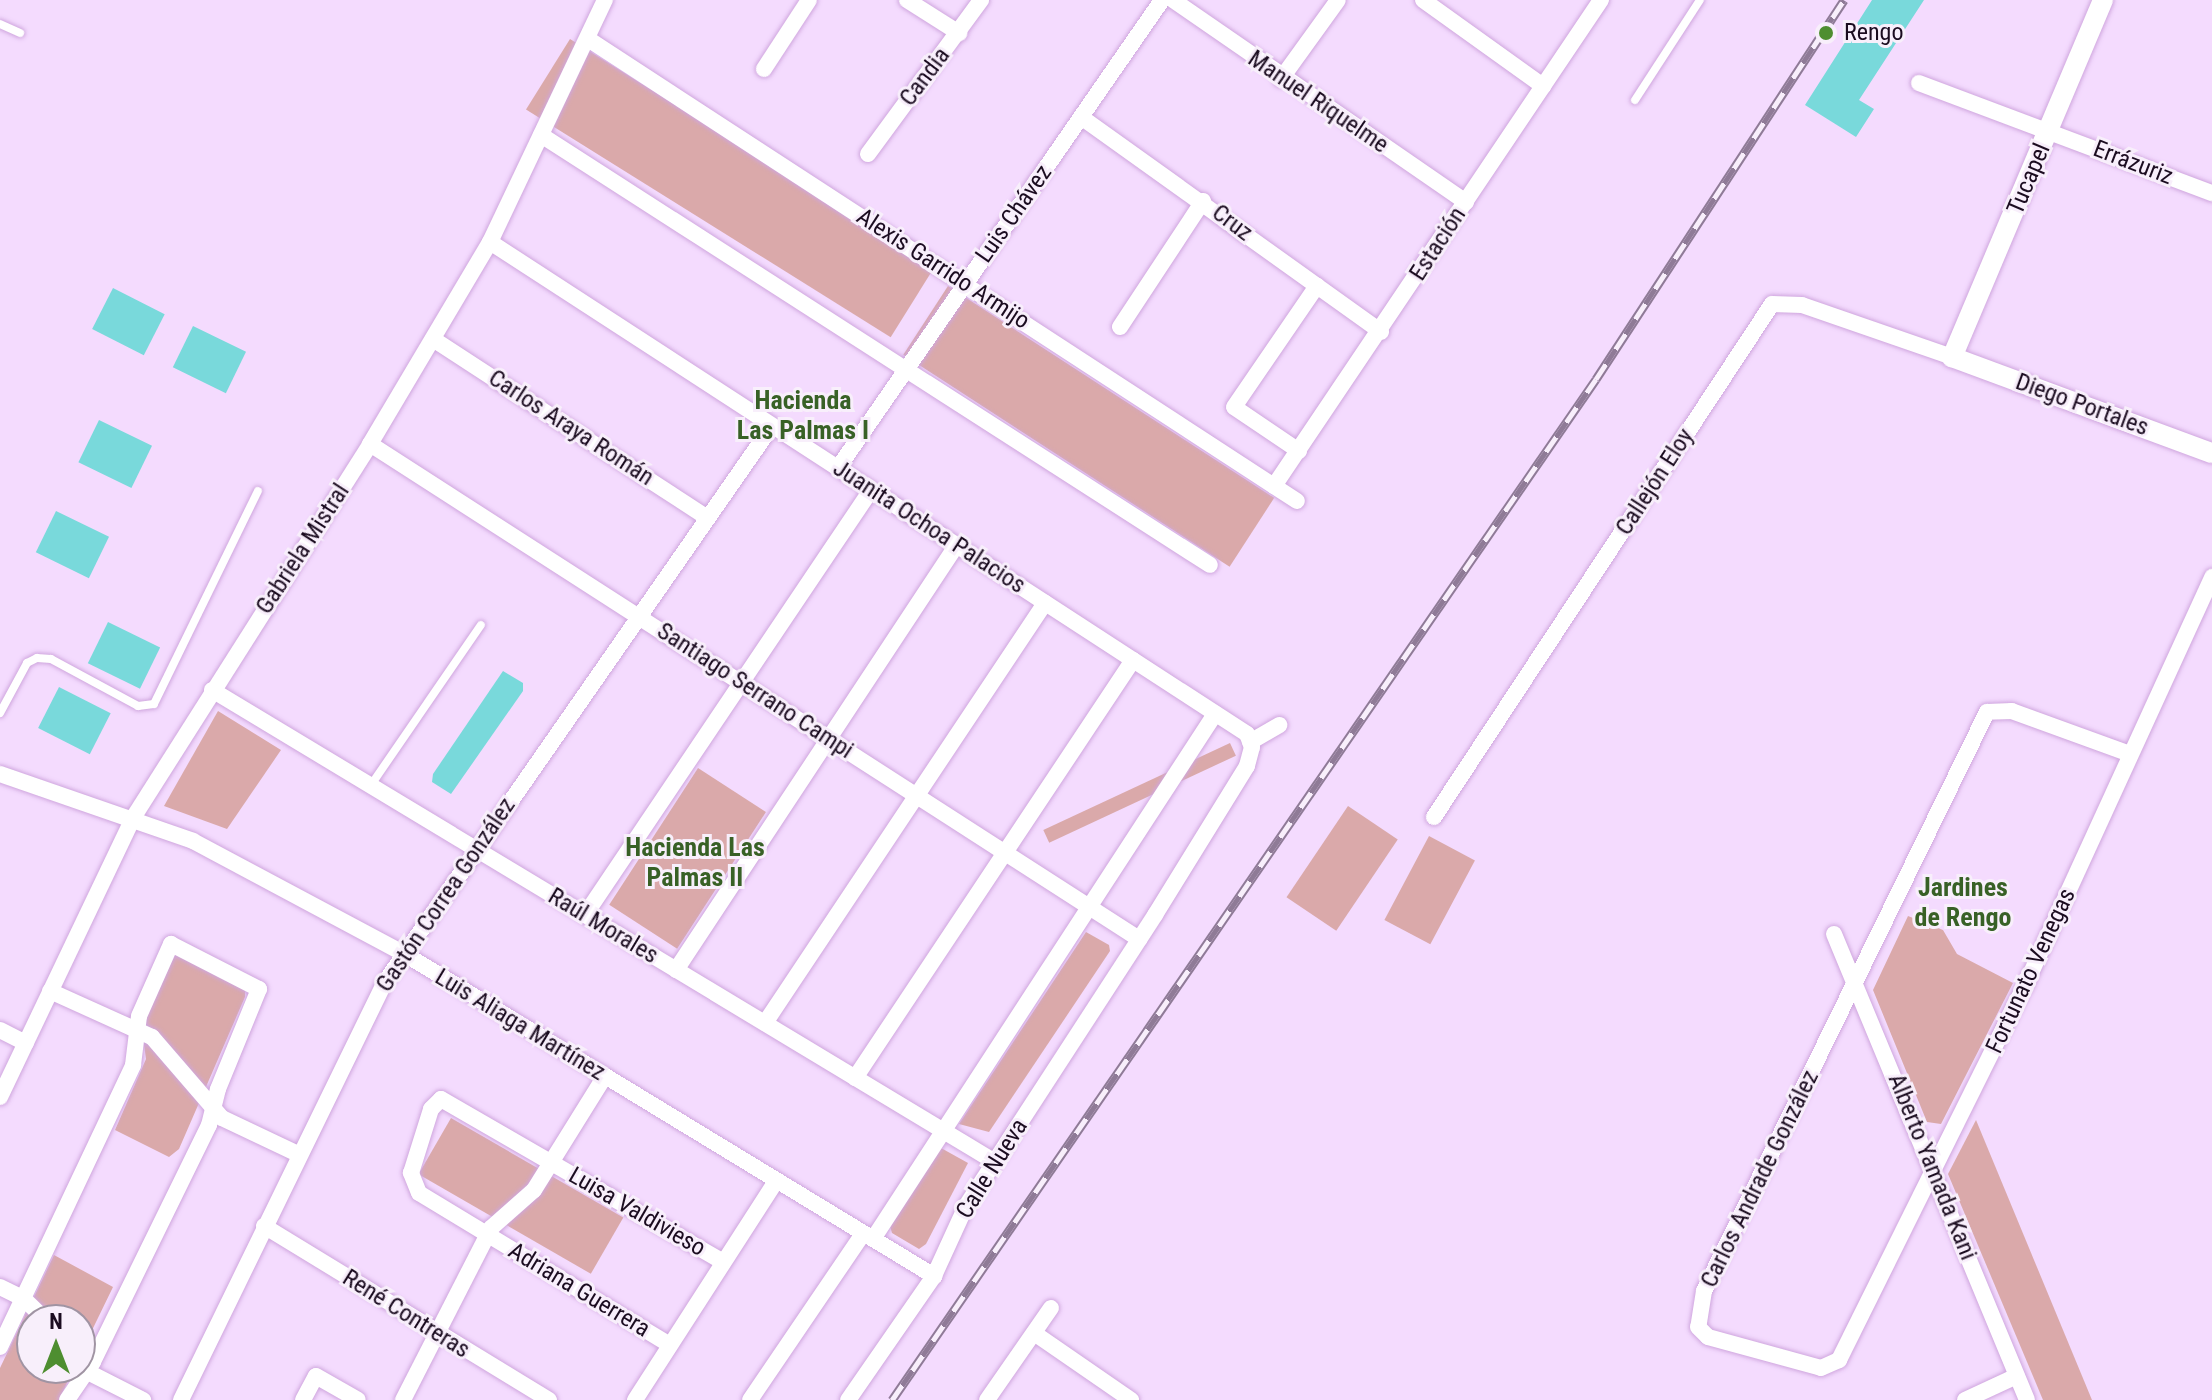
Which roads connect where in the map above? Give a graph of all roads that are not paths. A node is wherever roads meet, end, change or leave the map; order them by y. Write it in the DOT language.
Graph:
graph roads {
  1 [pos="605,0"];
  2 [pos="809,0"];
  3 [pos="907,0"];
  4 [pos="981,0"];
  5 [pos="1162,0"];
  6 [pos="1173,0"];
  7 [pos="1338,0"];
  8 [pos="1423,0"];
  9 [pos="1601,0"];
  10 [pos="1700,0"];
  11 [pos="2103,0"];
  12 [pos="0,24"];
  13 [pos="20,33"];
  14 [pos="959,33"];
  15 [pos="588,39"];
  16 [pos="764,69"];
  17 [pos="1281,79"];
  18 [pos="1919,83"];
  19 [pos="1543,86"];
  20 [pos="1635,100"];
  21 [pos="1081,117"];
  22 [pos="2049,131"];
  23 [pos="541,135"];
  24 [pos="868,154"];
  25 [pos="2212,193"];
  26 [pos="1203,201"];
  27 [pos="1466,202"];
  28 [pos="490,242"];
  29 [pos="965,284"];
  30 [pos="1317,286"];
  31 [pos="1120,327"];
  32 [pos="1381,332"];
  33 [pos="433,339"];
  34 [pos="1952,357"];
  35 [pos="904,372"];
  36 [pos="772,426"];
  37 [pos="370,444"];
  38 [pos="1299,451"];
  39 [pos="2212,453"];
  40 [pos="838,468"];
  41 [pos="1274,486"];
  42 [pos="871,490"];
  43 [pos="258,491"];
  44 [pos="1297,501"];
  45 [pos="708,518"];
  46 [pos="956,546"];
  47 [pos="1210,565"];
  48 [pos="2212,577"];
  49 [pos="1045,603"];
  50 [pos="639,617"];
  51 [pos="481,625"];
  52 [pos="1133,660"];
  53 [pos="739,681"];
  54 [pos="212,690"];
  55 [pos="0,713"];
  56 [pos="1215,714"];
  57 [pos="1280,725"];
  58 [pos="1248,738"];
  59 [pos="830,740"];
  60 [pos="2130,754"];
  61 [pos="0,774"];
  62 [pos="370,786"];
  63 [pos="914,794"];
  64 [pos="1434,817"];
  65 [pos="133,818"];
  66 [pos="476,849"];
  67 [pos="1002,851"];
  68 [pos="1089,907"];
  69 [pos="585,915"];
  70 [pos="1834,934"];
  71 [pos="1139,939"];
  72 [pos="403,953"];
  73 [pos="676,970"];
  74 [pos="1856,985"];
  75 [pos="50,991"];
  76 [pos="765,1023"];
  77 [pos="0,1030"];
  78 [pos="136,1030"];
  79 [pos="26,1043"];
  80 [pos="605,1076"];
  81 [pos="855,1078"];
  82 [pos="0,1097"];
  83 [pos="212,1109"];
  84 [pos="943,1131"];
  85 [pos="298,1154"];
  86 [pos="995,1162"];
  87 [pos="551,1163"];
  88 [pos="1935,1171"];
  89 [pos="776,1181"];
  90 [pos="264,1226"];
  91 [pos="488,1234"];
  92 [pos="868,1236"];
  93 [pos="723,1262"];
  94 [pos="934,1276"];
  95 [pos="0,1287"];
  96 [pos="23,1298"];
  97 [pos="29,1304"];
  98 [pos="1051,1308"];
  99 [pos="1034,1333"];
  100 [pos="440,1336"];
  101 [pos="96,1343"];
  102 [pos="670,1345"];
  103 [pos="0,1347"];
  104 [pos="1839,1360"];
  105 [pos="2017,1376"];
  106 [pos="96,1377"];
  107 [pos="143,1400"];
  108 [pos="181,1400"];
  109 [pos="303,1400"];
  110 [pos="358,1400"];
  111 [pos="403,1400"];
  112 [pos="549,1400"];
  113 [pos="635,1400"];
  114 [pos="750,1400"];
  115 [pos="848,1400"];
  116 [pos="987,1400"];
  117 [pos="1131,1400"];
  118 [pos="1965,1400"];
  119 [pos="2027,1400"];
  1 -- 15 [label="street, Gabriela Mistral"];
  2 -- 16 [label="street"];
  3 -- 14 [label="street"];
  4 -- 14 [label="street, Candia"];
  5 -- 21 [label="street, Luis Chávez"];
  6 -- 17 [label="street, Manuel Riquelme"];
  7 -- 17 [label="street"];
  8 -- 19 [label="street"];
  9 -- 19 [label="street, Estación"];
  10 -- 20 [label="lane"];
  11 -- 22 [label="street, Tucapel"];
  12 -- 13 [label="lane"];
  14 -- 24 [label="street, Candia"];
  15 -- 23 [label="street, Gabriela Mistral"];
  15 -- 29 [label="street, Alexis Garrido Armijo"];
  17 -- 27 [label="street, Manuel Riquelme"];
  18 -- 22 [label="street, Errázuriz"];
  19 -- 27 [label="street, Estación"];
  21 -- 26 [label="street, Cruz"];
  21 -- 29 [label="street, Luis Chávez"];
  22 -- 25 [label="street, Errázuriz"];
  22 -- 34 [label="street, Tucapel"];
  23 -- 28 [label="street, Gabriela Mistral"];
  23 -- 35 [label="street"];
  26 -- 30 [label="street, Cruz"];
  26 -- 31 [label="street"];
  27 -- 32 [label="street, Estación"];
  28 -- 33 [label="street, Gabriela Mistral"];
  28 -- 36 [label="street, Juanita Ochoa Palacios"];
  29 -- 35 [label="street, Luis Chávez"];
  29 -- 41 [label="street, Alexis Garrido Armijo"];
  30 -- 32 [label="street, Cruz"];
  30 -- 38 [label="street"];
  32 -- 38 [label="street, Estación"];
  33 -- 37 [label="street, Gabriela Mistral"];
  33 -- 45 [label="street, Carlos Araya Román"];
  34 -- 39 [label="street, Diego Portales"];
  34 -- 64 [label="street, Callejón Eloy"];
  35 -- 40 [label="street, Luis Chávez"];
  35 -- 47 [label="street"];
  36 -- 40 [label="street, Juanita Ochoa Palacios"];
  36 -- 45 [label="street, Gastón Correa González"];
  37 -- 50 [label="street, Santiago Serrano Campi"];
  37 -- 54 [label="street, Gabriela Mistral"];
  38 -- 41 [label="street, Estación"];
  40 -- 42 [label="street, Juanita Ochoa Palacios"];
  41 -- 44 [label="street, Alexis Garrido Armijo"];
  42 -- 46 [label="street, Juanita Ochoa Palacios"];
  42 -- 53 [label="street"];
  43 -- 55 [label="lane"];
  45 -- 50 [label="street, Gastón Correa González"];
  46 -- 49 [label="street, Juanita Ochoa Palacios"];
  46 -- 59 [label="street"];
  48 -- 60 [label="street, Fortunato Venegas"];
  49 -- 52 [label="street, Juanita Ochoa Palacios"];
  49 -- 63 [label="street"];
  50 -- 53 [label="street, Santiago Serrano Campi"];
  50 -- 66 [label="street, Gastón Correa González"];
  51 -- 62 [label="lane"];
  52 -- 56 [label="street, Juanita Ochoa Palacios"];
  52 -- 67 [label="street"];
  53 -- 59 [label="street, Santiago Serrano Campi"];
  53 -- 69 [label="street"];
  54 -- 62 [label="street, Raúl Morales"];
  54 -- 65 [label="street, Gabriela Mistral"];
  56 -- 58 [label="street, Juanita Ochoa Palacios"];
  56 -- 68 [label="street"];
  57 -- 58 [label="street"];
  58 -- 71 [label="street, Calle Nueva"];
  59 -- 63 [label="street, Santiago Serrano Campi"];
  59 -- 73 [label="street"];
  60 -- 74 [label="street"];
  60 -- 88 [label="street, Fortunato Venegas"];
  61 -- 65 [label="street, Luis Aliaga Martínez"];
  62 -- 66 [label="street, Raúl Morales"];
  63 -- 67 [label="street, Santiago Serrano Campi"];
  63 -- 76 [label="street"];
  65 -- 72 [label="street, Luis Aliaga Martínez"];
  65 -- 75 [label="street, Gabriela Mistral"];
  66 -- 69 [label="street, Raúl Morales"];
  66 -- 72 [label="street, Gastón Correa González"];
  67 -- 68 [label="street, Santiago Serrano Campi"];
  67 -- 81 [label="street"];
  68 -- 71 [label="street, Santiago Serrano Campi"];
  68 -- 84 [label="street"];
  69 -- 73 [label="street, Raúl Morales"];
  70 -- 74 [label="street, Alberto Yamada Kani"];
  71 -- 86 [label="street, Calle Nueva"];
  72 -- 80 [label="street, Luis Aliaga Martínez"];
  72 -- 85 [label="street, Gastón Correa González"];
  73 -- 76 [label="street, Raúl Morales"];
  74 -- 88 [label="street, Alberto Yamada Kani"];
  74 -- 104 [label="street, Carlos Andrade González"];
  75 -- 78 [label="street"];
  75 -- 79 [label="street, Gabriela Mistral"];
  76 -- 81 [label="street, Raúl Morales"];
  77 -- 79 [label="street"];
  78 -- 83 [label="street"];
  78 -- 83 [label="street"];
  78 -- 96 [label="street"];
  79 -- 82 [label="street, Gabriela Mistral"];
  80 -- 87 [label="street"];
  80 -- 89 [label="street, Luis Aliaga Martínez"];
  81 -- 84 [label="street, Raúl Morales"];
  83 -- 85 [label="street"];
  83 -- 101 [label="street"];
  84 -- 86 [label="street, Raúl Morales"];
  84 -- 92 [label="street"];
  85 -- 90 [label="street, Gastón Correa González"];
  86 -- 94 [label="street, Calle Nueva"];
  87 -- 91 [label="street"];
  87 -- 91 [label="street, Luisa Valdivieso"];
  87 -- 93 [label="street, Luisa Valdivieso"];
  88 -- 104 [label="street, Fortunato Venegas"];
  88 -- 105 [label="street, Alberto Yamada Kani"];
  89 -- 92 [label="street, Luis Aliaga Martínez"];
  89 -- 93 [label="street"];
  90 -- 100 [label="street, René Contreras"];
  90 -- 108 [label="street, Gastón Correa González"];
  91 -- 100 [label="street"];
  91 -- 102 [label="street, Adriana Guerrera"];
  92 -- 94 [label="street, Luis Aliaga Martínez"];
  92 -- 114 [label="street"];
  93 -- 102 [label="street"];
  94 -- 115 [label="street, Calle Nueva"];
  95 -- 96 [label="street"];
  96 -- 97 [label="street"];
  96 -- 103 [label="street"];
  98 -- 99 [label="street"];
  99 -- 116 [label="street"];
  99 -- 117 [label="street"];
  100 -- 111 [label="street"];
  100 -- 112 [label="street, René Contreras"];
  102 -- 113 [label="street"];
  105 -- 118 [label="street"];
  105 -- 119 [label="street, Alberto Yamada Kani"];
  106 -- 107 [label="street"];
  109 -- 110 [label="street"];
}
